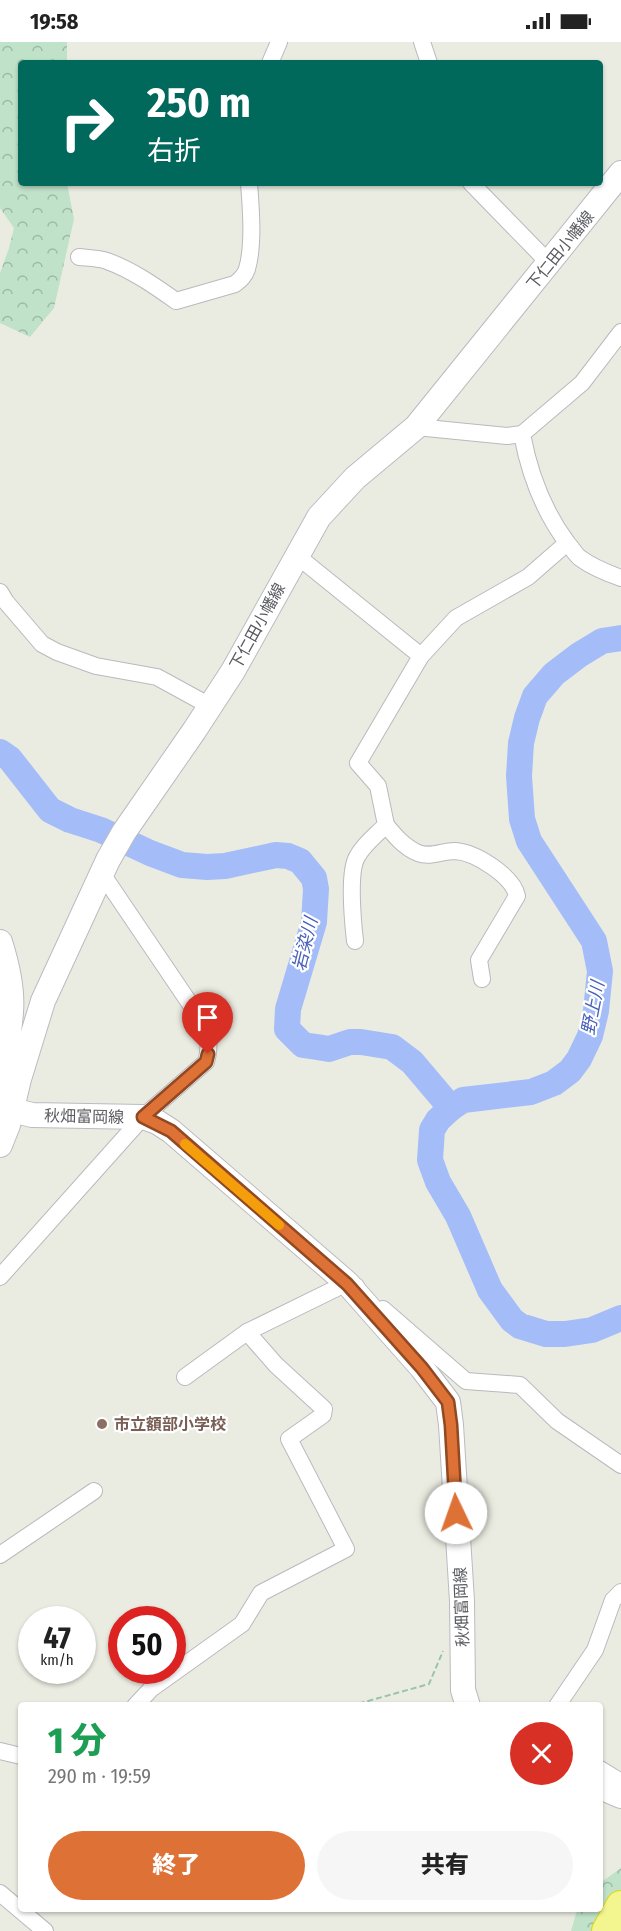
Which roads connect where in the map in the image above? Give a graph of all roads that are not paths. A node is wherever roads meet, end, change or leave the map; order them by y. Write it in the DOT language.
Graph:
graph roads {
  1 [pos="279,42"];
  2 [pos="422,42"];
  3 [pos="271,60"];
  4 [pos="428,60"];
  5 [pos="621,173"];
  6 [pos="249,186"];
  7 [pos="474,186"];
  8 [pos="79,257"];
  9 [pos="549,264"];
  10 [pos="621,332"];
  11 [pos="416,427"];
  12 [pos="522,434"];
  13 [pos="567,543"];
  14 [pos="296,555"];
  15 [pos="621,578"];
  16 [pos="0,592"];
  17 [pos="421,656"];
  18 [pos="210,706"];
  19 [pos="386,825"];
  20 [pos="104,869"];
  21 [pos="355,941"];
  22 [pos="0,942"];
  23 [pos="482,979"];
  24 [pos="12,1110"];
  25 [pos="143,1117"];
  26 [pos="0,1145"];
  27 [pos="0,1277"];
  28 [pos="347,1284"];
  29 [pos="247,1332"];
  30 [pos="185,1377"];
  31 [pos="621,1465"];
  32 [pos="94,1491"];
  33 [pos="0,1555"];
  34 [pos="621,1592"];
  35 [pos="139,1702"];
  36 [pos="467,1702"];
  37 [pos="560,1702"];
  38 [pos="0,1751"];
  39 [pos="18,1755"];
  40 [pos="603,1770"];
  41 [pos="621,1782"];
  42 [pos="603,1788"];
  43 [pos="621,1796"];
  44 [pos="0,1893"];
  45 [pos="621,1906"];
  46 [pos="18,1908"];
  47 [pos="22,1912"];
  48 [pos="45,1931"];
  49 [pos="608,1931"];
  1 -- 3 [label="street"];
  2 -- 4 [label="street"];
  5 -- 9 [label="main road, 下仁田小幡線"];
  6 -- 8 [label="street"];
  7 -- 9 [label="street"];
  9 -- 11 [label="main road, 下仁田小幡線"];
  10 -- 12 [label="street"];
  11 -- 12 [label="street"];
  11 -- 14 [label="main road, 下仁田小幡線"];
  12 -- 13 [label="street"];
  13 -- 15 [label="street"];
  13 -- 17 [label="street"];
  14 -- 17 [label="street"];
  14 -- 18 [label="main road, 下仁田小幡線"];
  16 -- 18 [label="street"];
  17 -- 19 [label="street"];
  18 -- 20 [label="main road, 下仁田小幡線"];
  19 -- 21 [label="street"];
  19 -- 23 [label="street"];
  20 -- 24 [label="main road, 下仁田小幡線"];
  20 -- 25 [label="street"];
  22 -- 24 [label="main road"];
  24 -- 25 [label="main road, 秋畑富岡線"];
  24 -- 26 [label="main road, 下仁田小幡線"];
  25 -- 27 [label="street"];
  25 -- 28 [label="main road, 秋畑富岡線"];
  28 -- 29 [label="street"];
  28 -- 31 [label="street"];
  28 -- 36 [label="main road, 秋畑富岡線"];
  29 -- 30 [label="street"];
  29 -- 35 [label="street"];
  32 -- 33 [label="street"];
  34 -- 37 [label="street"];
  38 -- 39 [label="street"];
  40 -- 41 [label="street"];
  42 -- 43 [label="main road"];
  44 -- 46 [label="street"];
  45 -- 49 [label="highway"];
  47 -- 48 [label="street"];
}
